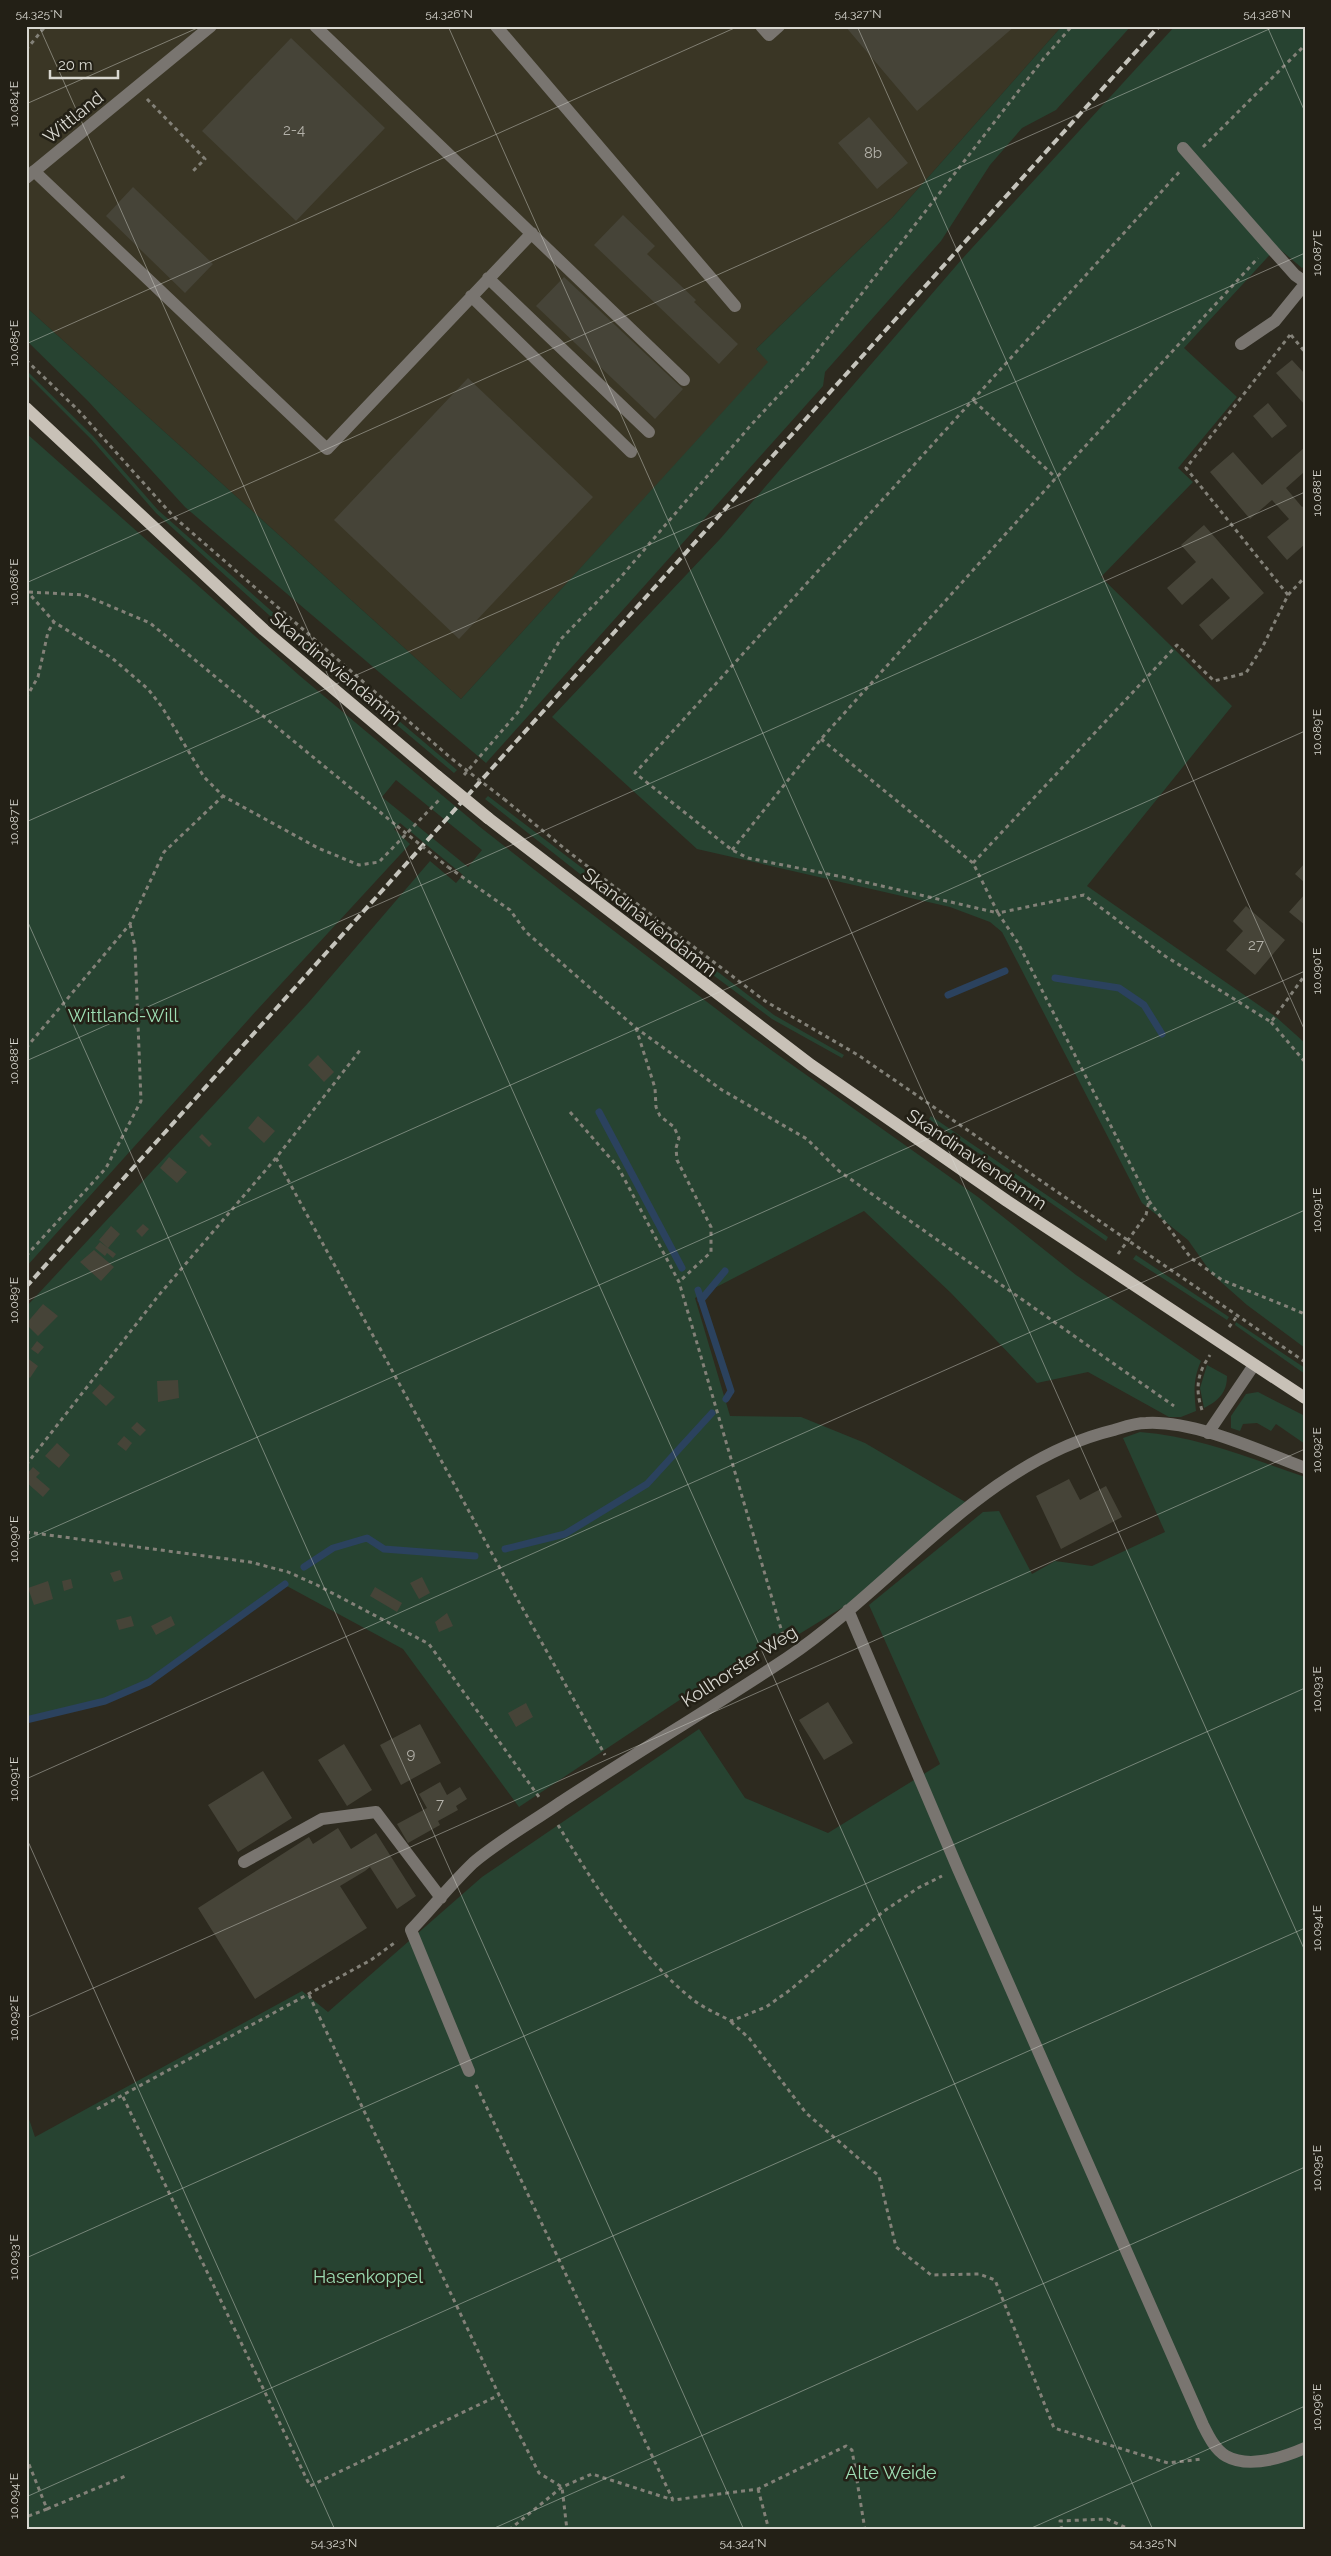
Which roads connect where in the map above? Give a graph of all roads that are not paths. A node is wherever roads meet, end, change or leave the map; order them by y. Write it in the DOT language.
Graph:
graph roads {
  1 [pos="211,26"];
  2 [pos="315,26"];
  3 [pos="496,26"];
  4 [pos="761,26"];
  5 [pos="778,26"];
  6 [pos="1183,148"];
  7 [pos="30,175"];
  8 [pos="532,233"];
  9 [pos="488,278"];
  10 [pos="1305,283"];
  11 [pos="472,296"];
  12 [pos="735,306"];
  13 [pos="1242,344"];
  14 [pos="684,380"];
  15 [pos="26,408"];
  16 [pos="649,432"];
  17 [pos="631,452"];
  18 [pos="1254,1365"];
  19 [pos="1305,1398"];
  20 [pos="1208,1432"];
  21 [pos="1305,1468"];
  22 [pos="848,1610"];
  23 [pos="244,1862"];
  24 [pos="441,1898"];
  25 [pos="469,2071"];
  26 [pos="1305,2448"];
  1 -- 7 [label="street, Wittland"];
  2 -- 8 [label="street"];
  3 -- 12 [label="street"];
  4 -- 5 [label="street"];
  6 -- 10 [label="street"];
  7 -- 11 [label="street"];
  8 -- 9 [label="street"];
  8 -- 14 [label="street"];
  9 -- 11 [label="street"];
  9 -- 16 [label="street"];
  10 -- 13 [label="street"];
  11 -- 17 [label="street"];
  15 -- 18 [label="main road, Skandinaviendamm, bridge"];
  18 -- 19 [label="main road, Skandinaviendamm"];
  18 -- 20 [label="street"];
  20 -- 21 [label="street, Kollhorster Weg"];
  20 -- 22 [label="street, Kollhorster Weg"];
  22 -- 24 [label="street, Kollhorster Weg"];
  22 -- 26 [label="street"];
  23 -- 24 [label="street"];
  24 -- 25 [label="street, Kollhorster Weg"];
}
